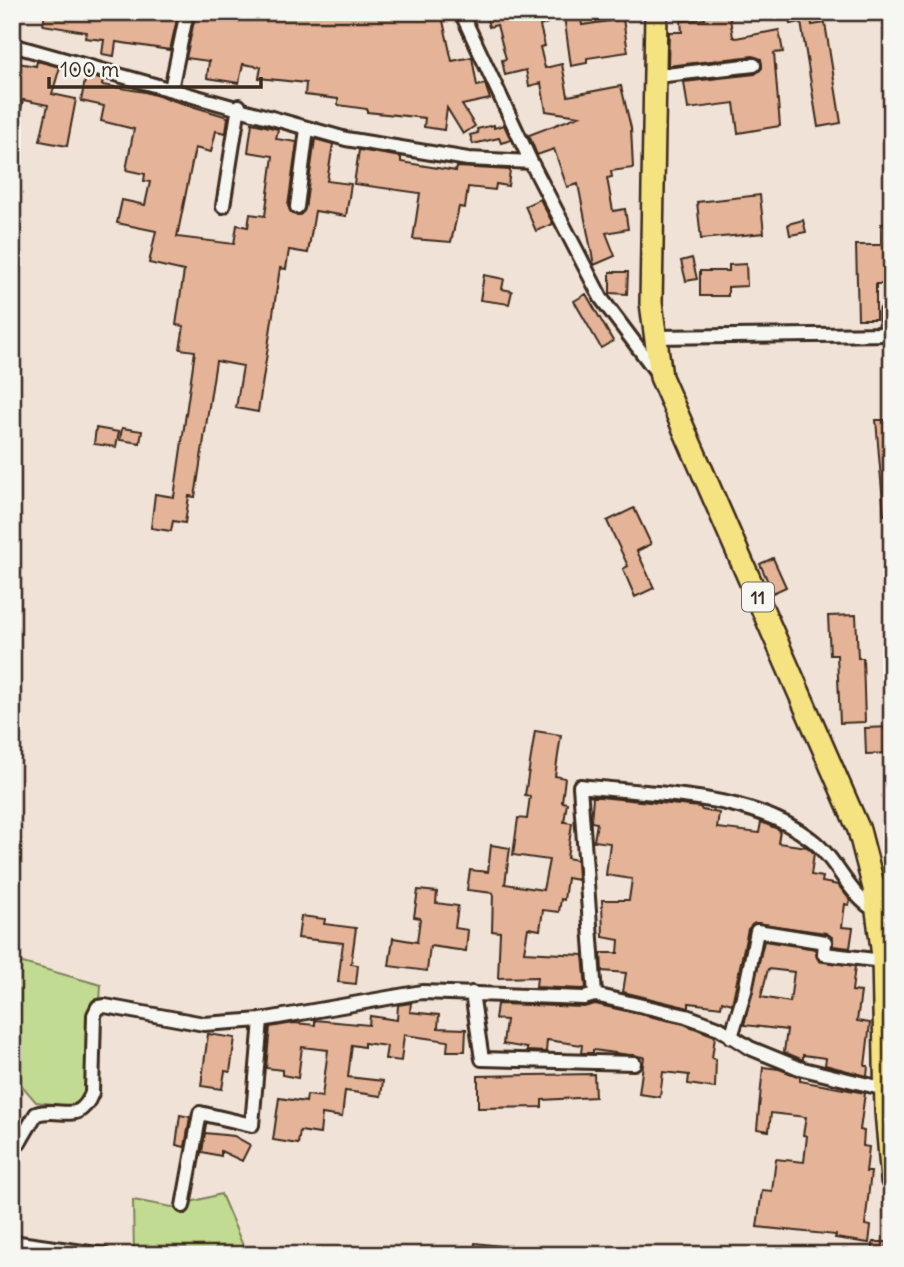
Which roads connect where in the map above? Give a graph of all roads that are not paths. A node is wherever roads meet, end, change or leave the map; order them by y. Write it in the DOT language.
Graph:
graph roads {
  1 [pos="187,12"];
  2 [pos="461,12"];
  3 [pos="656,12"];
  4 [pos="12,45"];
  5 [pos="754,65"];
  6 [pos="657,76"];
  7 [pos="172,84"];
  8 [pos="239,106"];
  9 [pos="307,129"];
  10 [pos="531,162"];
  11 [pos="223,206"];
  12 [pos="297,207"];
  13 [pos="892,297"];
  14 [pos="887,334"];
  15 [pos="653,337"];
  16 [pos="661,377"];
  17 [pos="883,889"];
  18 [pos="879,912"];
  19 [pos="883,961"];
  20 [pos="472,993"];
  21 [pos="595,995"];
  22 [pos="888,1014"];
  23 [pos="261,1020"];
  24 [pos="731,1037"];
  25 [pos="634,1063"];
  26 [pos="886,1089"];
  27 [pos="12,1145"];
  28 [pos="892,1180"];
  29 [pos="183,1206"];
  30 [pos="12,1242"];
  31 [pos="104,1255"];
  1 -- 7 [label="street"];
  2 -- 10 [label="street"];
  3 -- 6 [label="highway, 11"];
  4 -- 7 [label="street"];
  5 -- 6 [label="street"];
  6 -- 15 [label="highway, 11"];
  7 -- 8 [label="street"];
  8 -- 9 [label="street"];
  8 -- 11 [label="street"];
  9 -- 10 [label="street"];
  9 -- 12 [label="street"];
  10 -- 16 [label="street"];
  13 -- 14 [label="lane"];
  14 -- 15 [label="street"];
  15 -- 16 [label="highway, 11"];
  16 -- 17 [label="highway, 11"];
  17 -- 18 [label="highway, 11"];
  18 -- 19 [label="highway, 11"];
  18 -- 21 [label="street"];
  19 -- 22 [label="highway, 11"];
  19 -- 24 [label="street"];
  20 -- 21 [label="street"];
  20 -- 23 [label="street"];
  20 -- 25 [label="street"];
  21 -- 24 [label="street"];
  22 -- 26 [label="highway, 11"];
  23 -- 27 [label="street"];
  23 -- 29 [label="street"];
  24 -- 26 [label="street"];
  26 -- 28 [label="highway, 11"];
  30 -- 31 [label="street"];
}
